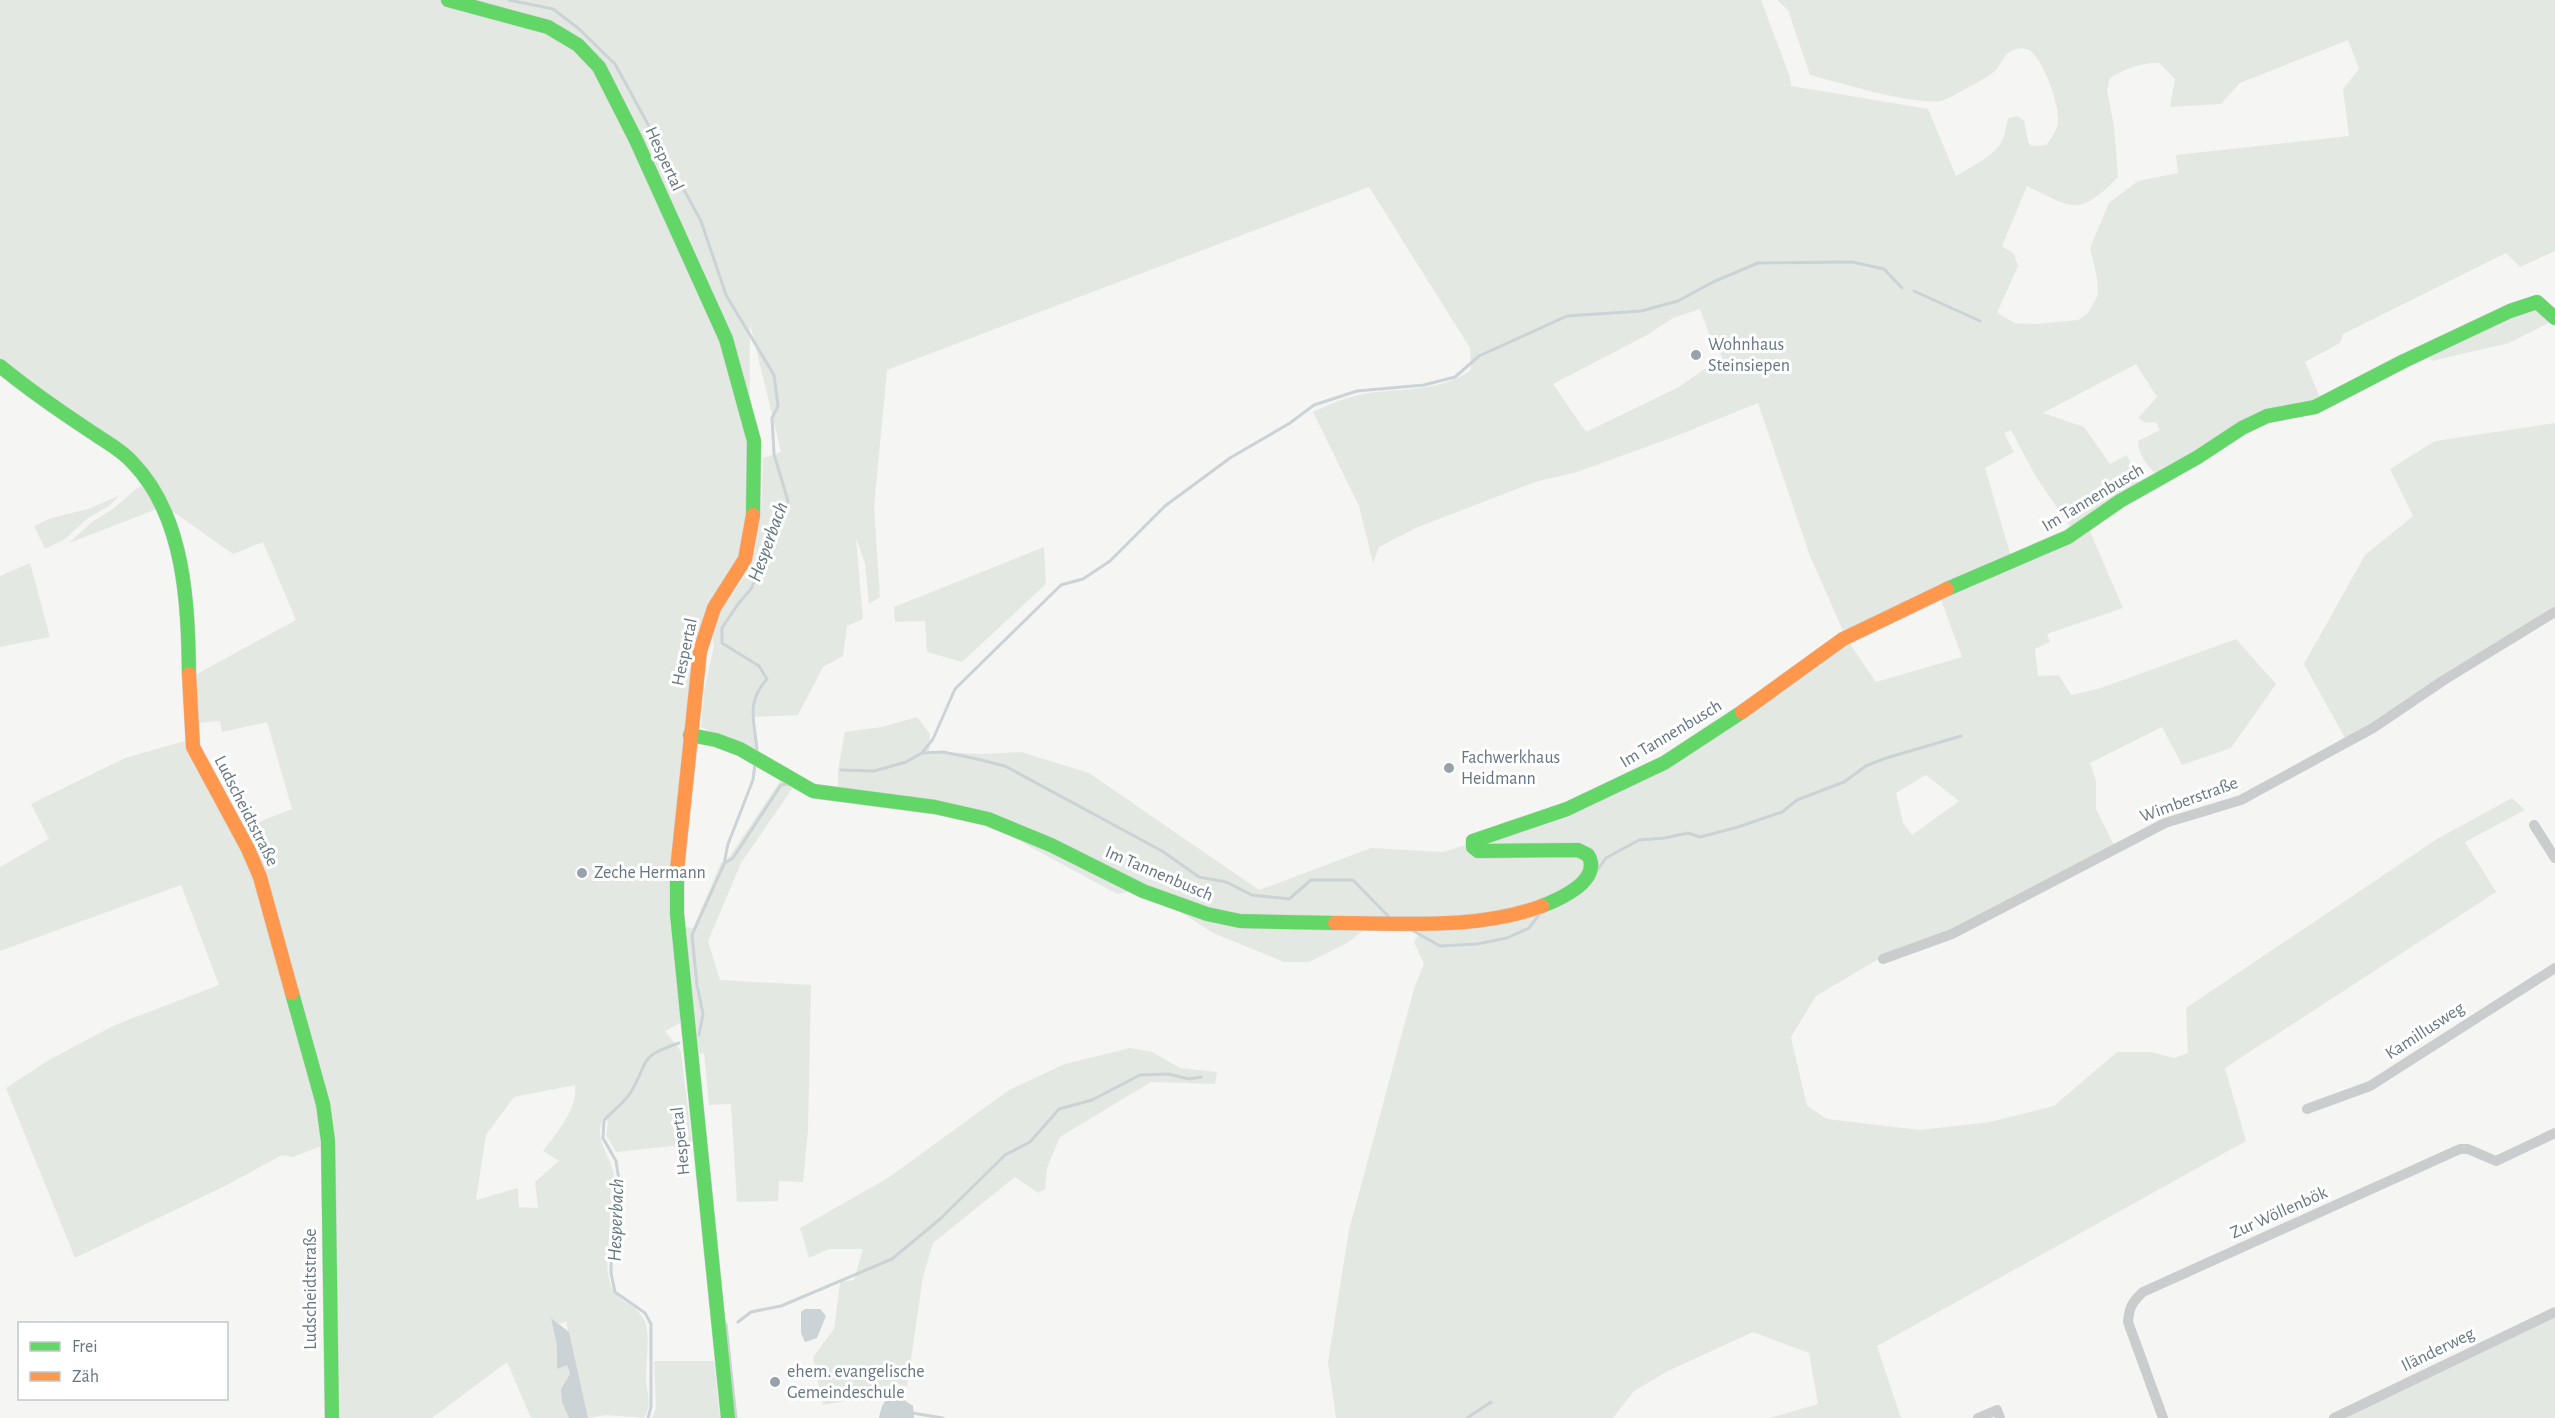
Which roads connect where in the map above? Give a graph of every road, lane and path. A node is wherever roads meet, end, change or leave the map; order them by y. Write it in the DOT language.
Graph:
graph roads {
  1 [pos="448,0"];
  2 [pos="2555,318"];
  3 [pos="0,366"];
  4 [pos="2555,612"];
  5 [pos="690,735"];
  6 [pos="2534,825"];
  7 [pos="2555,858"];
  8 [pos="1883,959"];
  9 [pos="2555,968"];
  10 [pos="2307,1109"];
  11 [pos="2555,1133"];
  12 [pos="2555,1312"];
  13 [pos="332,1418"];
  14 [pos="728,1418"];
  15 [pos="1978,1418"];
  16 [pos="2000,1418"];
  17 [pos="2163,1418"];
  18 [pos="2334,1418"];
  1 -- 5 [label="street, Hespertal"];
  2 -- 5 [label="street, Im Tannenbusch"];
  3 -- 13 [label="street, Ludscheidtstraße"];
  4 -- 8 [label="street, Wimberstraße"];
  5 -- 14 [label="street, Hespertal"];
  6 -- 7 [label="street"];
  9 -- 10 [label="street, Kamillusweg"];
  11 -- 17 [label="street, Zur Wöllenbök"];
  12 -- 18 [label="street, Iländerweg"];
  15 -- 16 [label="street"];
}
